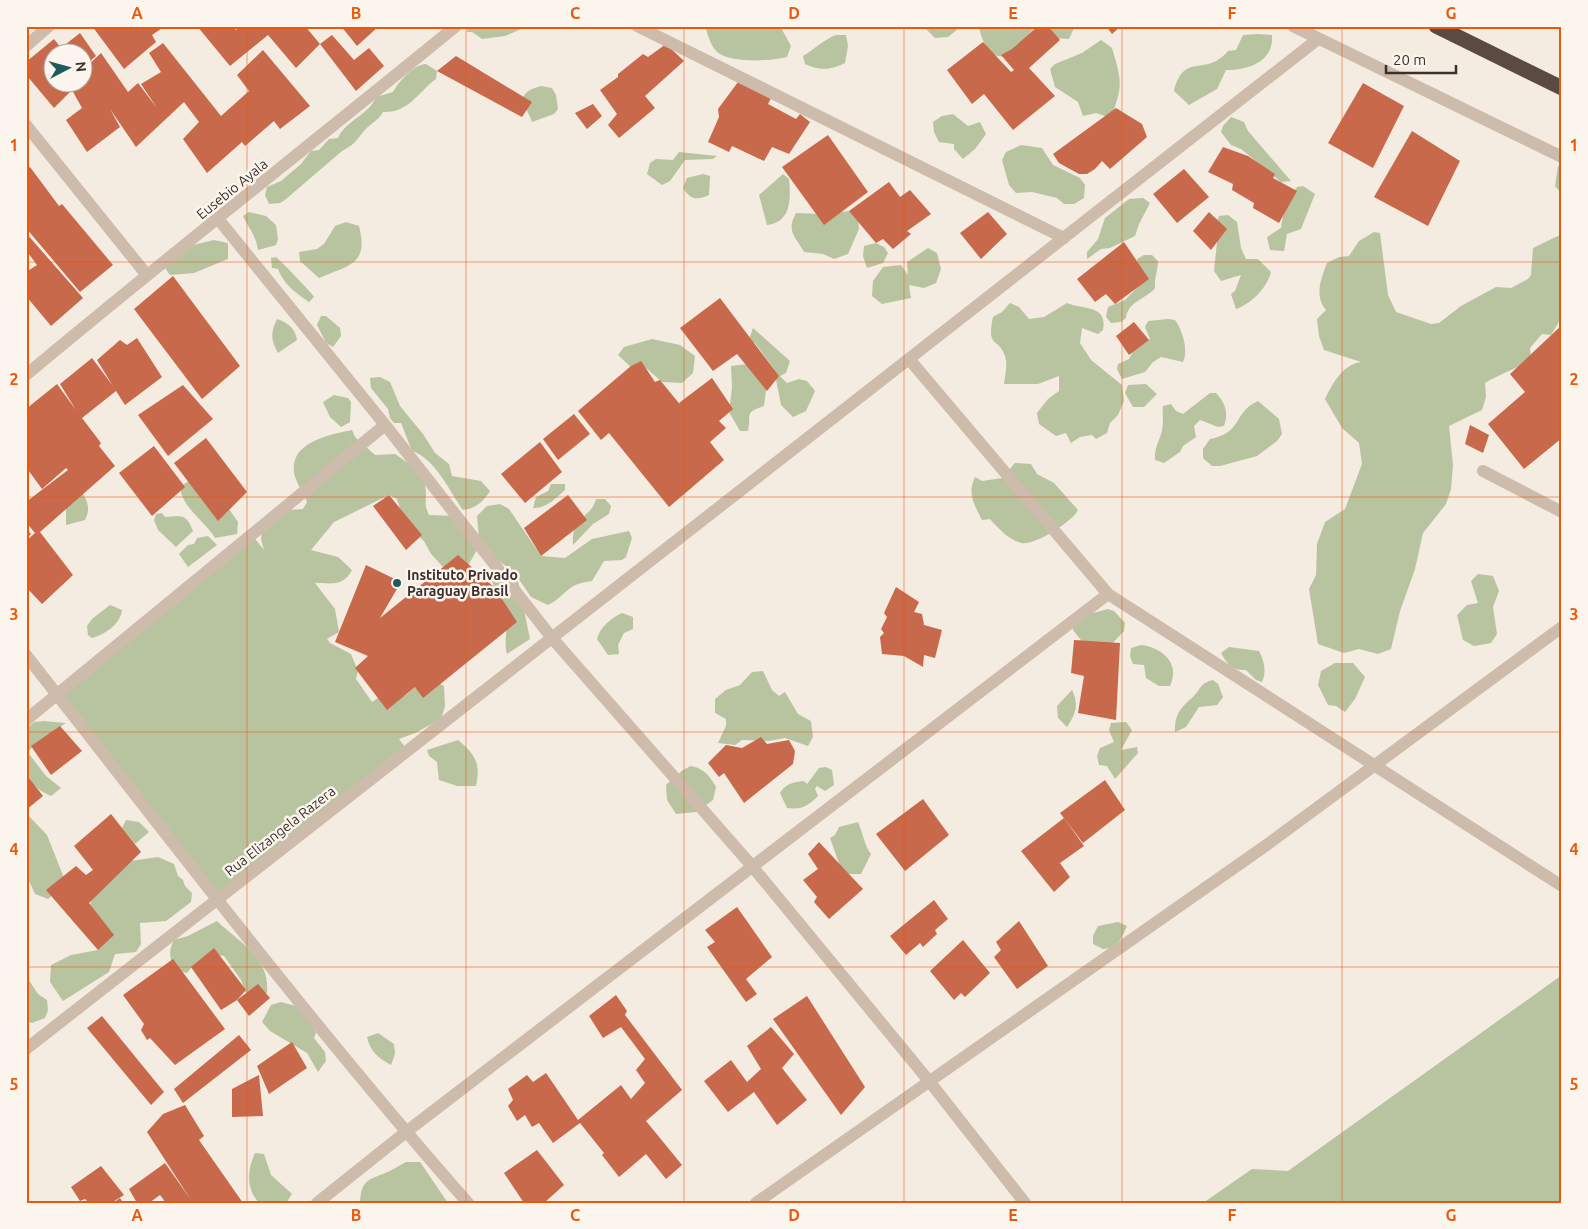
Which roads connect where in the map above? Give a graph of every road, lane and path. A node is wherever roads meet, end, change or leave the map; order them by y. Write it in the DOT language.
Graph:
graph roads {
  1 [pos="49,26"];
  2 [pos="456,26"];
  3 [pos="637,26"];
  4 [pos="1293,26"];
  5 [pos="1436,26"];
  6 [pos="1318,39"];
  7 [pos="26,46"];
  8 [pos="1562,88"];
  9 [pos="26,125"];
  10 [pos="1562,157"];
  11 [pos="219,220"];
  12 [pos="1064,238"];
  13 [pos="146,274"];
  14 [pos="909,359"];
  15 [pos="26,375"];
  16 [pos="385,425"];
  17 [pos="1483,471"];
  18 [pos="1562,512"];
  19 [pos="1108,594"];
  20 [pos="1562,627"];
  21 [pos="552,638"];
  22 [pos="26,655"];
  23 [pos="58,695"];
  24 [pos="26,720"];
  25 [pos="1374,765"];
  26 [pos="752,866"];
  27 [pos="1562,886"];
  28 [pos="217,898"];
  29 [pos="26,1049"];
  30 [pos="929,1081"];
  31 [pos="406,1132"];
  32 [pos="316,1203"];
  33 [pos="468,1203"];
  34 [pos="756,1203"];
  35 [pos="1024,1203"];
  1 -- 7 [label="street"];
  2 -- 11 [label="street, Eusebio Ayala"];
  3 -- 12 [label="street"];
  4 -- 6 [label="street"];
  5 -- 8 [label="highway"];
  6 -- 10 [label="street"];
  6 -- 12 [label="street, Rua Elizangela Razera"];
  9 -- 13 [label="street"];
  11 -- 13 [label="street, Eusebio Ayala"];
  11 -- 16 [label="street"];
  12 -- 14 [label="street, Rua Elizangela Razera"];
  13 -- 15 [label="street, Eusebio Ayala"];
  14 -- 19 [label="street"];
  14 -- 21 [label="street, Rua Elizangela Razera"];
  16 -- 21 [label="street"];
  16 -- 23 [label="street"];
  17 -- 18 [label="street"];
  19 -- 25 [label="street"];
  19 -- 26 [label="street"];
  20 -- 25 [label="street"];
  21 -- 26 [label="street"];
  21 -- 28 [label="street, Rua Elizangela Razera"];
  22 -- 23 [label="street"];
  23 -- 24 [label="street"];
  23 -- 28 [label="street"];
  25 -- 27 [label="street"];
  25 -- 30 [label="street"];
  26 -- 30 [label="street"];
  26 -- 31 [label="street"];
  28 -- 29 [label="street, Rua Elizangela Razera"];
  28 -- 31 [label="street"];
  30 -- 34 [label="street"];
  30 -- 35 [label="street"];
  31 -- 32 [label="street"];
  31 -- 33 [label="street"];
}
